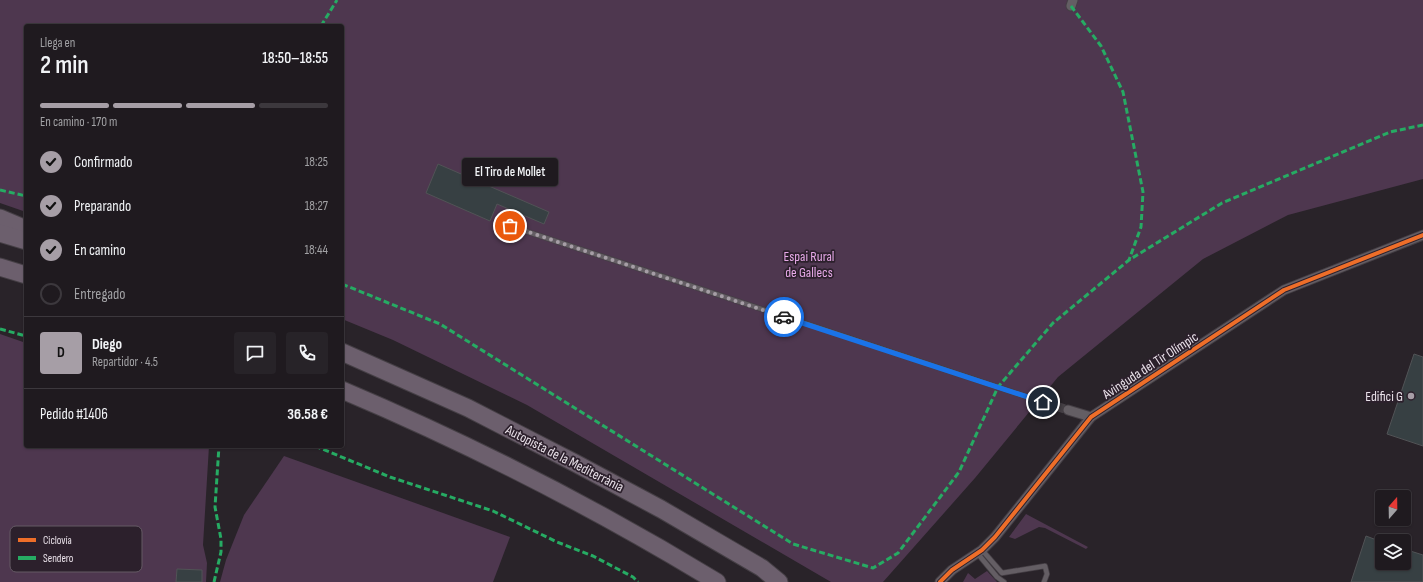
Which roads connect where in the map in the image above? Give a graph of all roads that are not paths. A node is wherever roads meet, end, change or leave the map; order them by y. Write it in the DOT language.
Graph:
graph roads {
  1 [pos="0,218"];
  2 [pos="510,226"];
  3 [pos="24,228"];
  4 [pos="0,233"];
  5 [pos="1423,235"];
  6 [pos="24,240"];
  7 [pos="0,267"];
  8 [pos="0,275"];
  9 [pos="24,275"];
  10 [pos="24,276"];
  11 [pos="344,353"];
  12 [pos="344,391"];
  13 [pos="1043,402"];
  14 [pos="1068,410"];
  15 [pos="1091,417"];
  16 [pos="980,552"];
  17 [pos="762,568"];
  18 [pos="717,582"];
  19 [pos="779,582"];
  20 [pos="792,582"];
  21 [pos="940,582"];
  22 [pos="1004,582"];
  23 [pos="1044,582"];
  1 -- 3 [label="highway"];
  2 -- 13 [label="lane"];
  4 -- 6 [label="highway"];
  5 -- 15 [label="street, Avinguda del Tir Olímpic"];
  7 -- 9 [label="highway"];
  8 -- 10 [label="highway"];
  11 -- 17 [label="highway, Autopista de la Mediterrània"];
  12 -- 18 [label="highway"];
  14 -- 15 [label="street"];
  15 -- 16 [label="street, Avinguda del Tir Olímpic"];
  16 -- 21 [label="street, Avinguda del Tir Olímpic"];
  16 -- 22 [label="lane"];
  16 -- 23 [label="lane"];
  17 -- 19 [label="highway, Autopista de la Mediterrània"];
  17 -- 20 [label="highway"];
}
